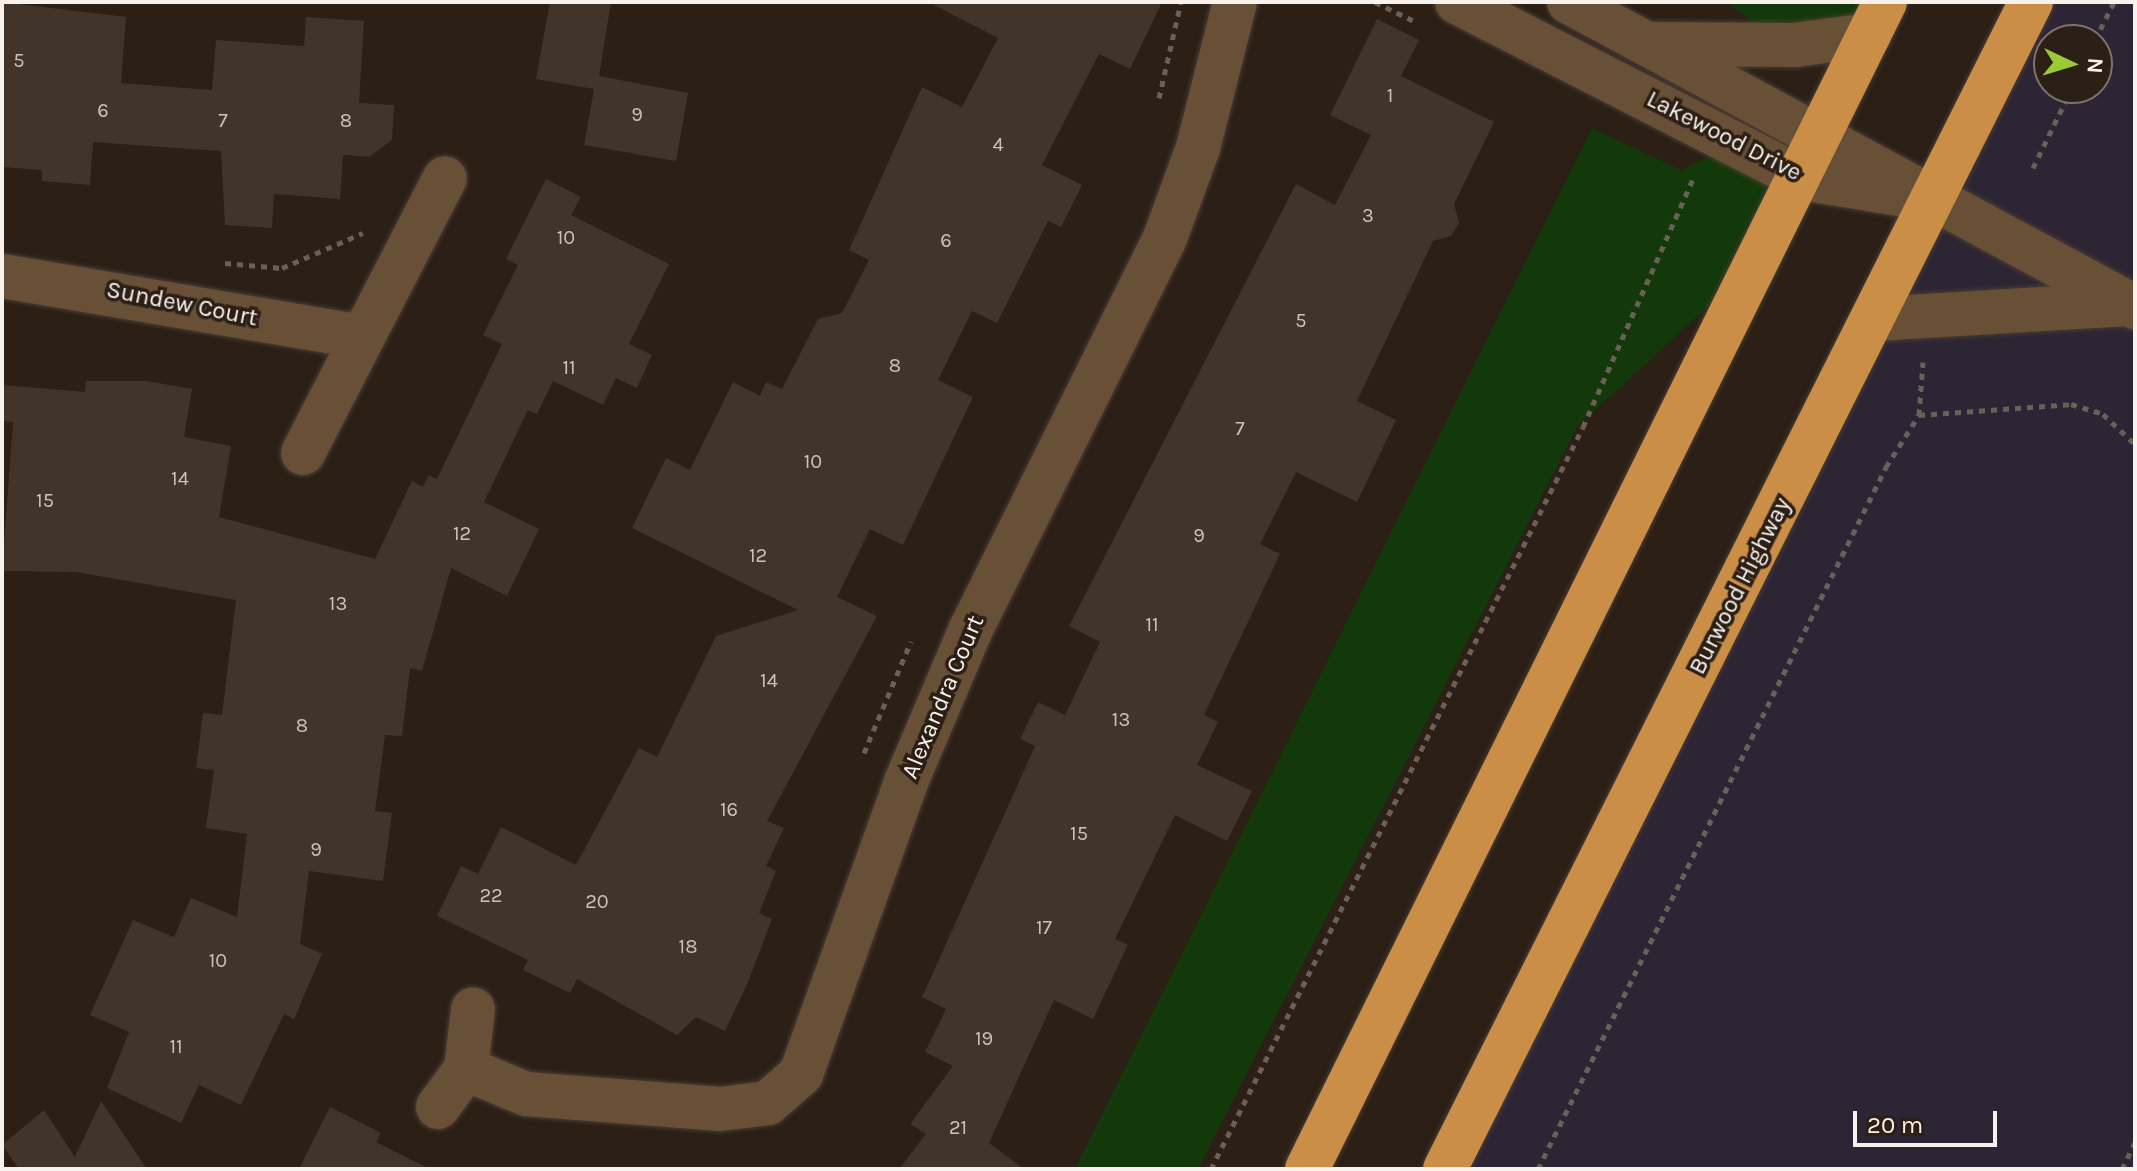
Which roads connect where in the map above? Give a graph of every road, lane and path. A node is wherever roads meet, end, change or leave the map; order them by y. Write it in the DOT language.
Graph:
graph roads {
  1 [pos="1235,2"];
  2 [pos="1457,2"];
  3 [pos="1569,2"];
  4 [pos="2031,2"];
  5 [pos="2114,2"];
  6 [pos="1877,18"];
  7 [pos="2103,24"];
  8 [pos="1650,44"];
  9 [pos="2064,104"];
  10 [pos="1820,138"];
  11 [pos="2033,168"];
  12 [pos="1701,176"];
  13 [pos="445,178"];
  14 [pos="1801,178"];
  15 [pos="1930,200"];
  16 [pos="417,231"];
  17 [pos="216,261"];
  18 [pos="2,276"];
  19 [pos="2132,306"];
  20 [pos="1875,319"];
  21 [pos="361,337"];
  22 [pos="1927,350"];
  23 [pos="1919,415"];
  24 [pos="2135,444"];
  25 [pos="303,453"];
  26 [pos="473,1009"];
  27 [pos="466,1069"];
  28 [pos="438,1107"];
  29 [pos="2135,1142"];
  30 [pos="1211,1169"];
  31 [pos="1307,1169"];
  32 [pos="1445,1169"];
  33 [pos="1538,1169"];
  34 [pos="2122,1169"];
  1 -- 27 [label="street, Alexandra Court"];
  2 -- 14 [label="street, Lakewood Drive"];
  3 -- 8 [label="street, Lakewood Drive"];
  4 -- 15 [label="highway, Burwood Highway"];
  5 -- 7 [label="path"];
  6 -- 8 [label="street, Lakewood Drive"];
  6 -- 10 [label="highway"];
  8 -- 10 [label="street, Lakewood Drive"];
  9 -- 11 [label="path"];
  10 -- 14 [label="highway"];
  10 -- 15 [label="street, Lakewood Drive"];
  12 -- 30 [label="path"];
  13 -- 16 [label="street"];
  14 -- 15 [label="street, Lakewood Drive"];
  14 -- 31 [label="highway"];
  15 -- 19 [label="street"];
  15 -- 20 [label="highway, Burwood Highway"];
  16 -- 17 [label="path"];
  16 -- 21 [label="street"];
  18 -- 21 [label="street, Sundew Court"];
  19 -- 20 [label="street"];
  20 -- 32 [label="highway, Burwood Highway"];
  21 -- 25 [label="street"];
  22 -- 23 [label="path"];
  23 -- 24 [label="path"];
  23 -- 33 [label="path"];
  26 -- 27 [label="street"];
  27 -- 28 [label="street"];
  29 -- 34 [label="path"];
}
